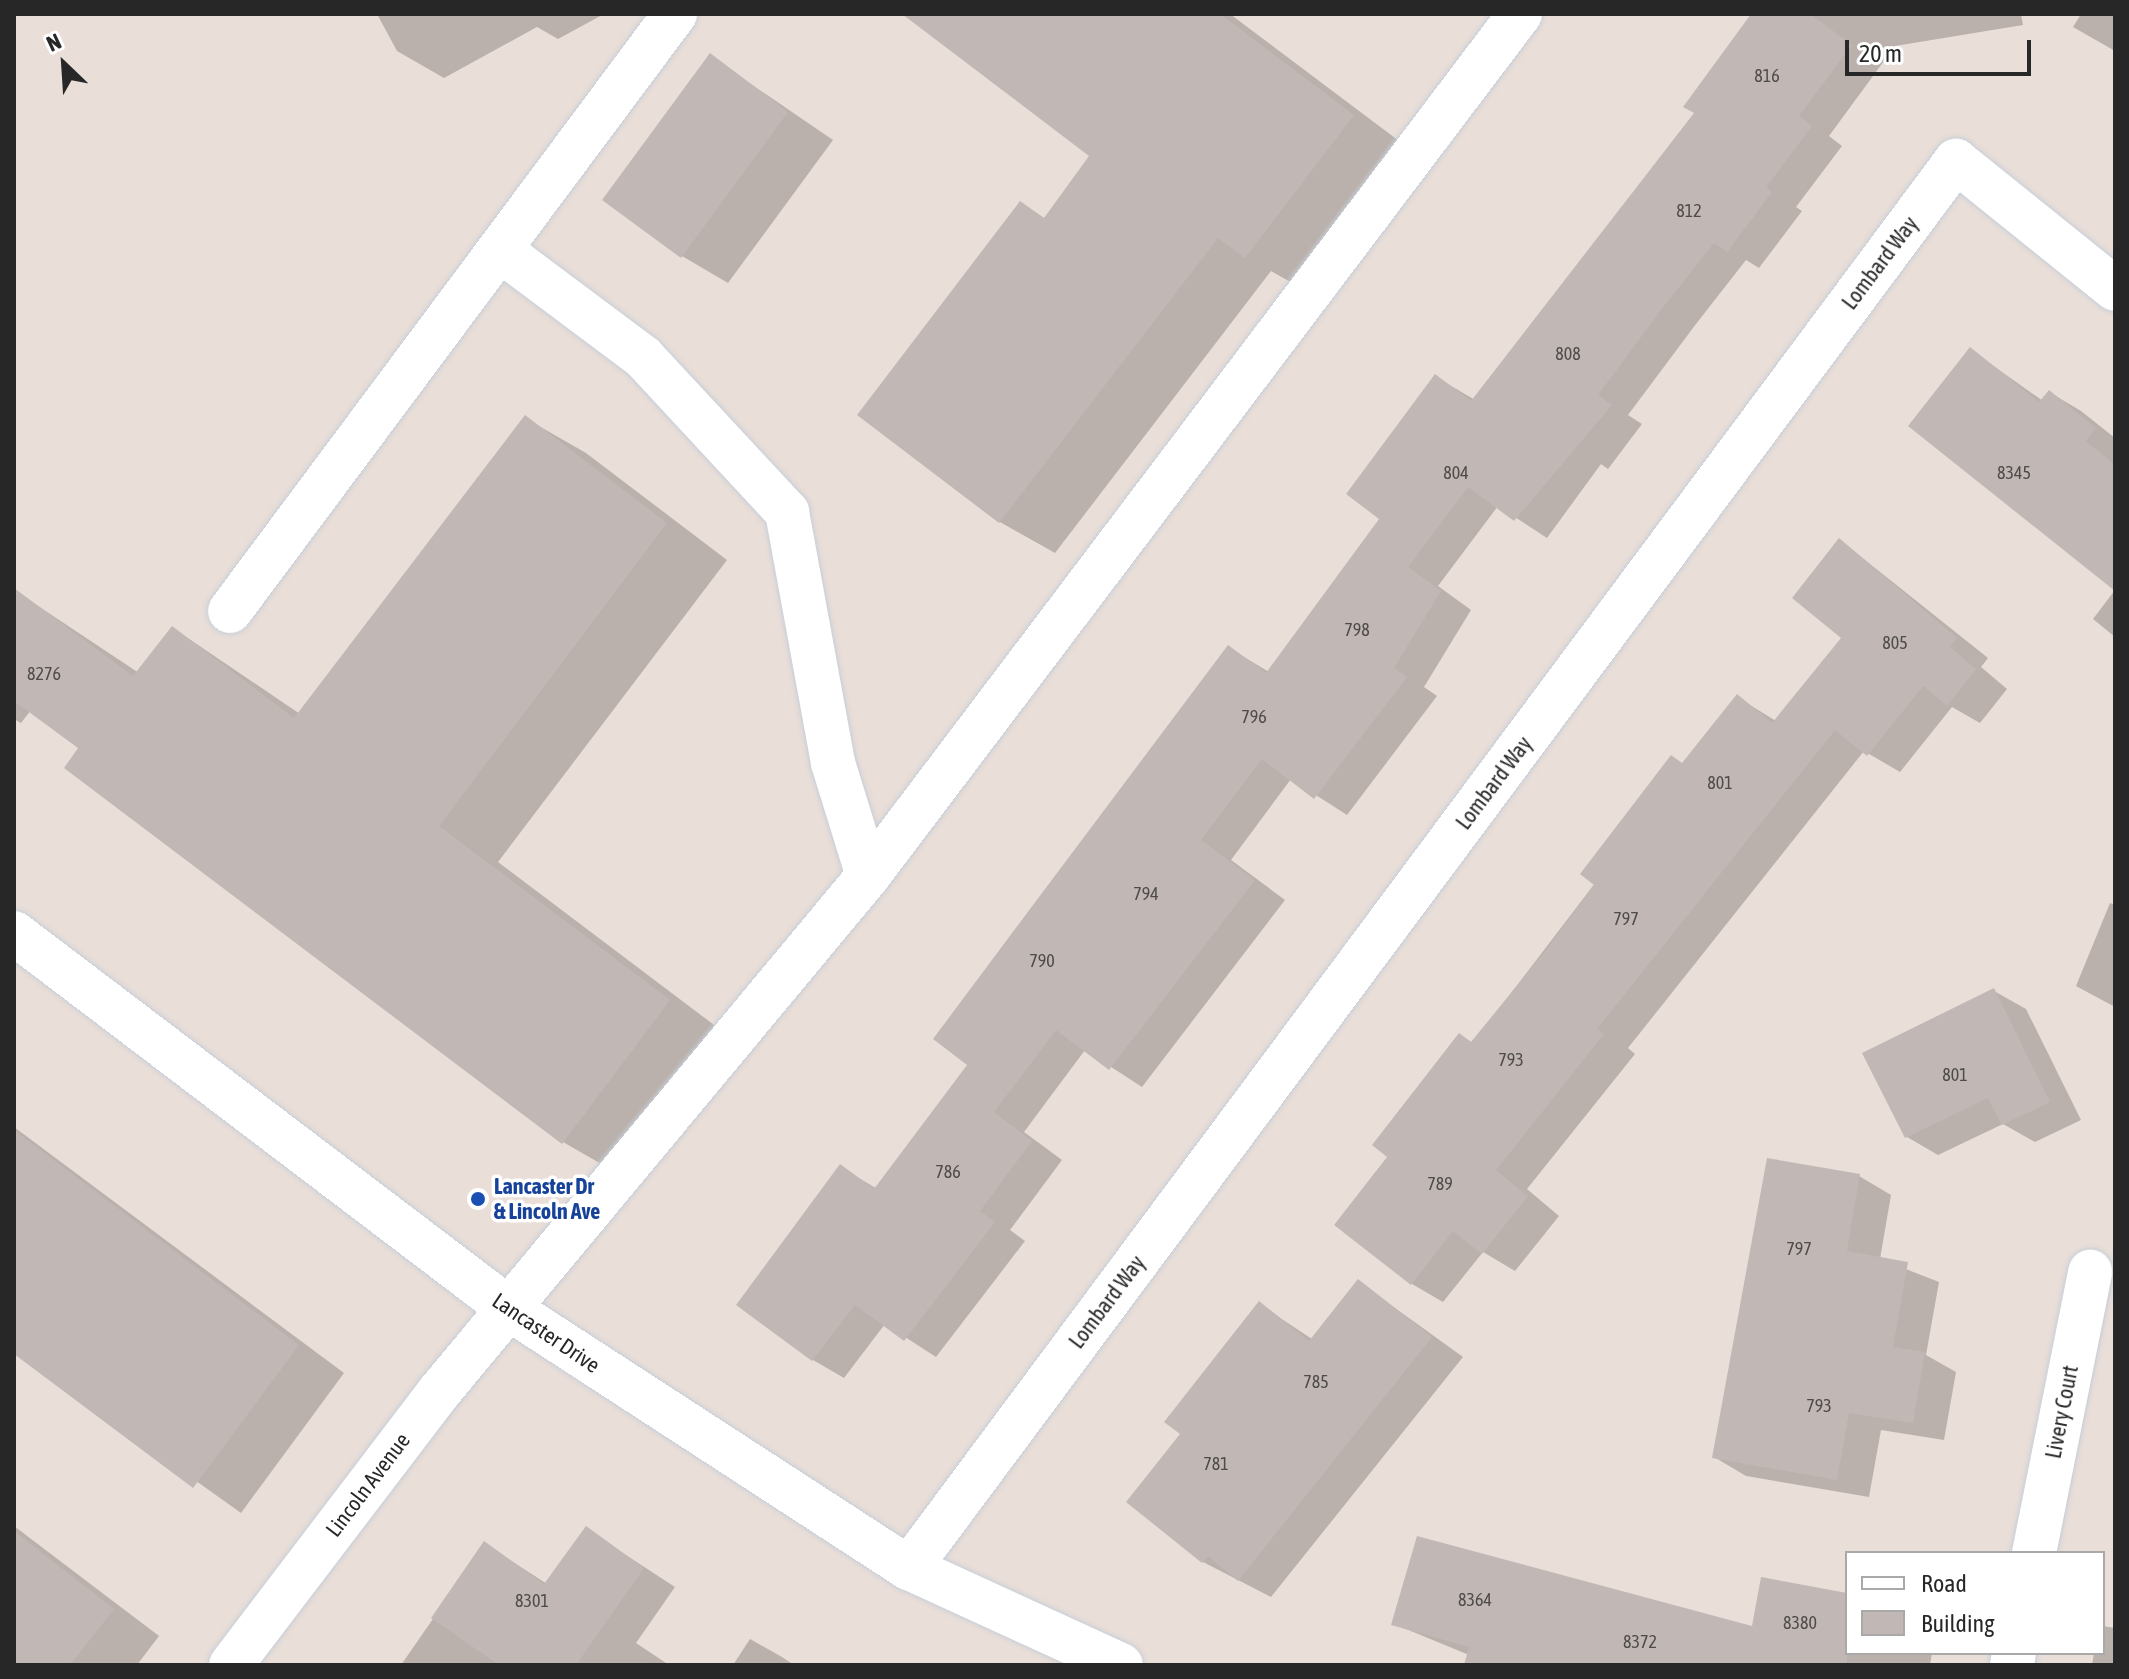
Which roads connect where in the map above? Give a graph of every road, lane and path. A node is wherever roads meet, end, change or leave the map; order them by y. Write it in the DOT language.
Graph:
graph roads {
  1 [pos="675,14"];
  2 [pos="1520,14"];
  3 [pos="504,253"];
  4 [pos="2115,289"];
  5 [pos="230,611"];
  6 [pos="868,876"];
  7 [pos="19,948"];
  8 [pos="2090,1272"];
  9 [pos="508,1308"];
  10 [pos="2034,1551"];
  11 [pos="909,1568"];
  12 [pos="231,1665"];
  13 [pos="1121,1665"];
  1 -- 3 [label="street"];
  2 -- 6 [label="street, Lincoln Avenue"];
  3 -- 5 [label="street"];
  3 -- 6 [label="street"];
  4 -- 11 [label="street, Lombard Way"];
  6 -- 9 [label="street, Lincoln Avenue"];
  7 -- 9 [label="street, Lancaster Drive"];
  8 -- 10 [label="street, Livery Court"];
  9 -- 11 [label="street, Lancaster Drive"];
  9 -- 12 [label="street, Lincoln Avenue"];
  11 -- 13 [label="street, Lancaster Drive"];
}
